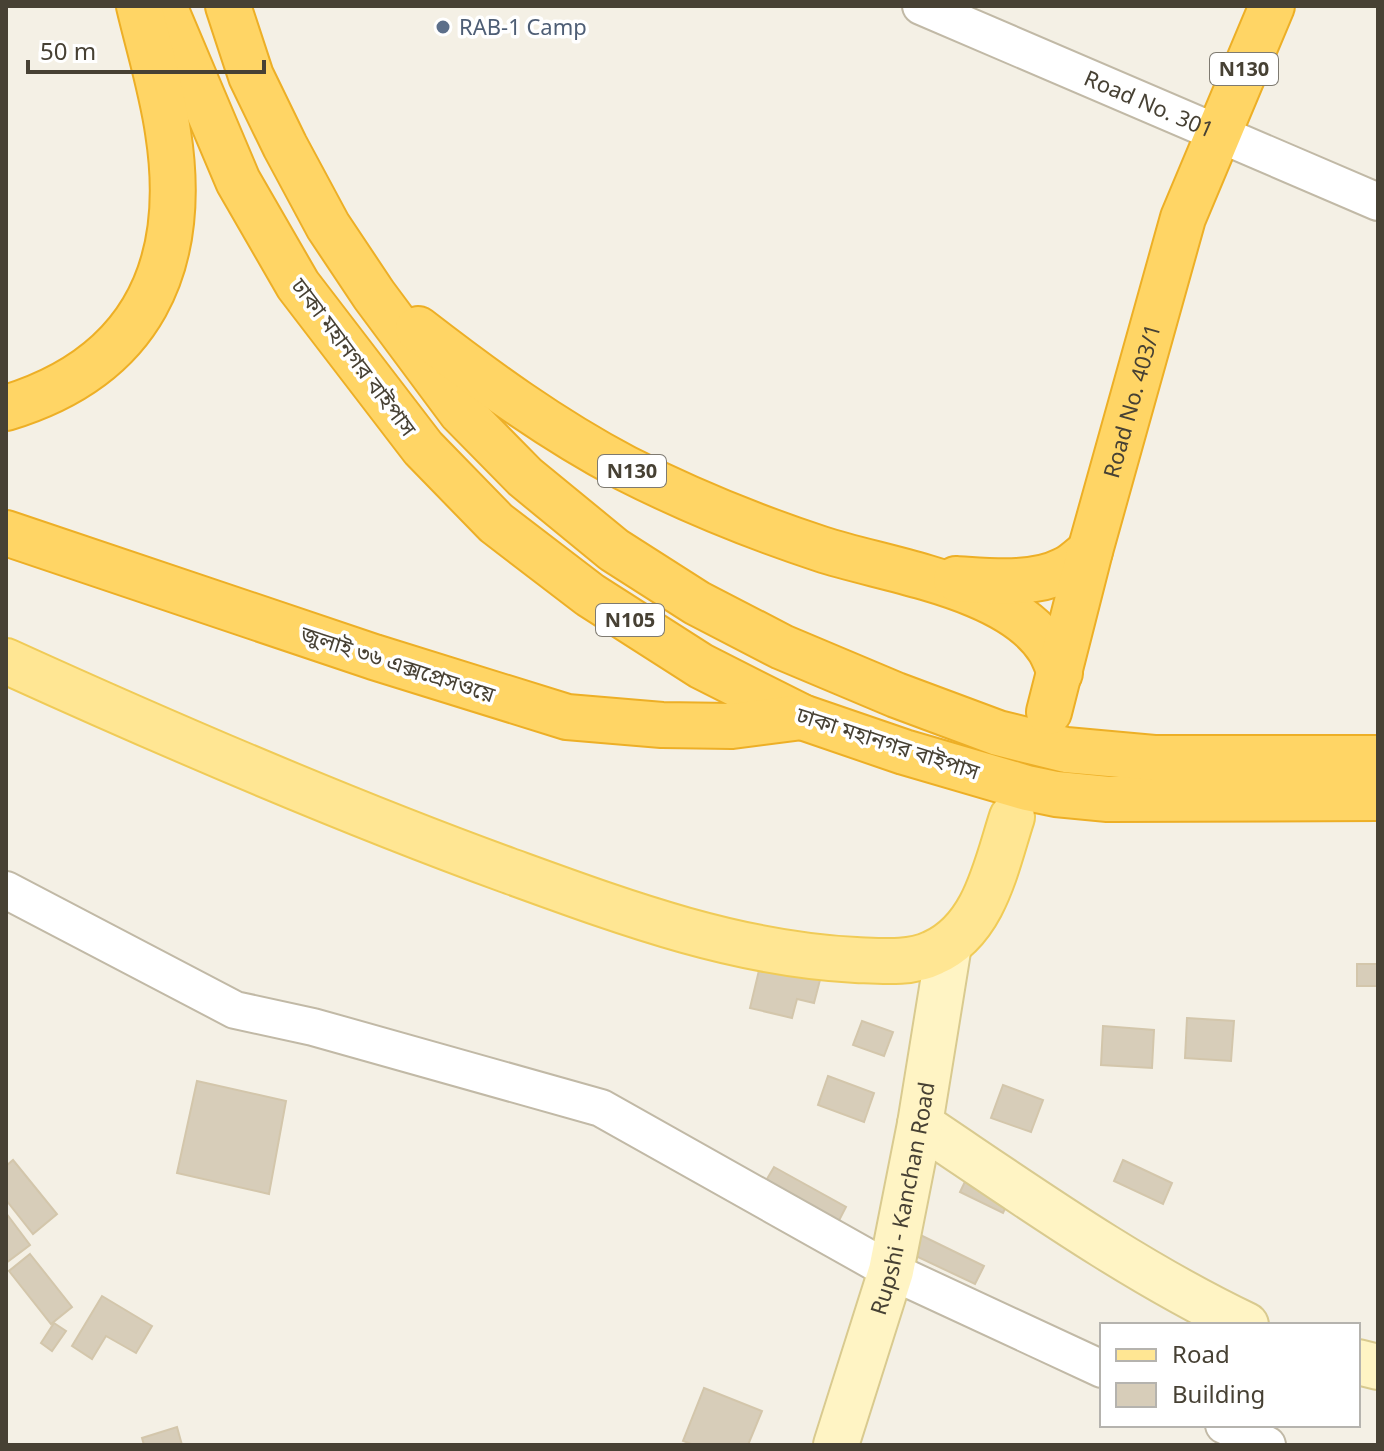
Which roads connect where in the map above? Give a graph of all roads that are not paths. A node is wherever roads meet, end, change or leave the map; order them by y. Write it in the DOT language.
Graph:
graph roads {
  1 [pos="139,6"];
  2 [pos="164,6"];
  3 [pos="228,6"];
  4 [pos="921,6"];
  5 [pos="1272,6"];
  6 [pos="976,17"];
  7 [pos="1217,133"];
  8 [pos="1378,202"];
  9 [pos="374,295"];
  10 [pos="6,408"];
  11 [pos="6,533"];
  12 [pos="1090,551"];
  13 [pos="925,577"];
  14 [pos="6,661"];
  15 [pos="802,717"];
  16 [pos="1378,758"];
  17 [pos="1378,798"];
  18 [pos="1012,817"];
  19 [pos="6,890"];
  20 [pos="949,945"];
  21 [pos="920,1124"];
  22 [pos="891,1271"];
  23 [pos="1242,1323"];
  24 [pos="1100,1368"];
  25 [pos="1228,1427"];
  26 [pos="836,1445"];
  27 [pos="1267,1445"];
  1 -- 10 [label="highway"];
  2 -- 15 [label="highway, ঢাকা মহানগর বাইপাস / N105"];
  3 -- 9 [label="highway, ঢাকা মহানগর বাইপাস / N105"];
  4 -- 6 [label="street, Road No. 301"];
  5 -- 7 [label="highway, N130"];
  6 -- 7 [label="street, Road No. 301"];
  7 -- 8 [label="street, Road No. 301"];
  7 -- 12 [label="highway, Road No. 403/1 / N130"];
  9 -- 13 [label="highway, N130"];
  9 -- 16 [label="highway, ঢাকা মহানগর বাইপাস / N105"];
  11 -- 15 [label="highway, জুলাই ৩৬ এক্সপ্রেসওয়ে"];
  12 -- 13 [label="highway, N130"];
  12 -- 13 [label="highway, Road No. 403/1 / N130"];
  14 -- 20 [label="main road"];
  15 -- 17 [label="highway, ঢাকা মহানগর বাইপাস / N105"];
  18 -- 20 [label="main road"];
  19 -- 22 [label="street"];
  20 -- 21 [label="street, Rupshi - Kanchan Road"];
  21 -- 22 [label="street, Rupshi - Kanchan Road"];
  21 -- 23 [label="street"];
  22 -- 24 [label="street"];
  22 -- 26 [label="street, Rupshi - Kanchan Road"];
  25 -- 27 [label="street"];
}
